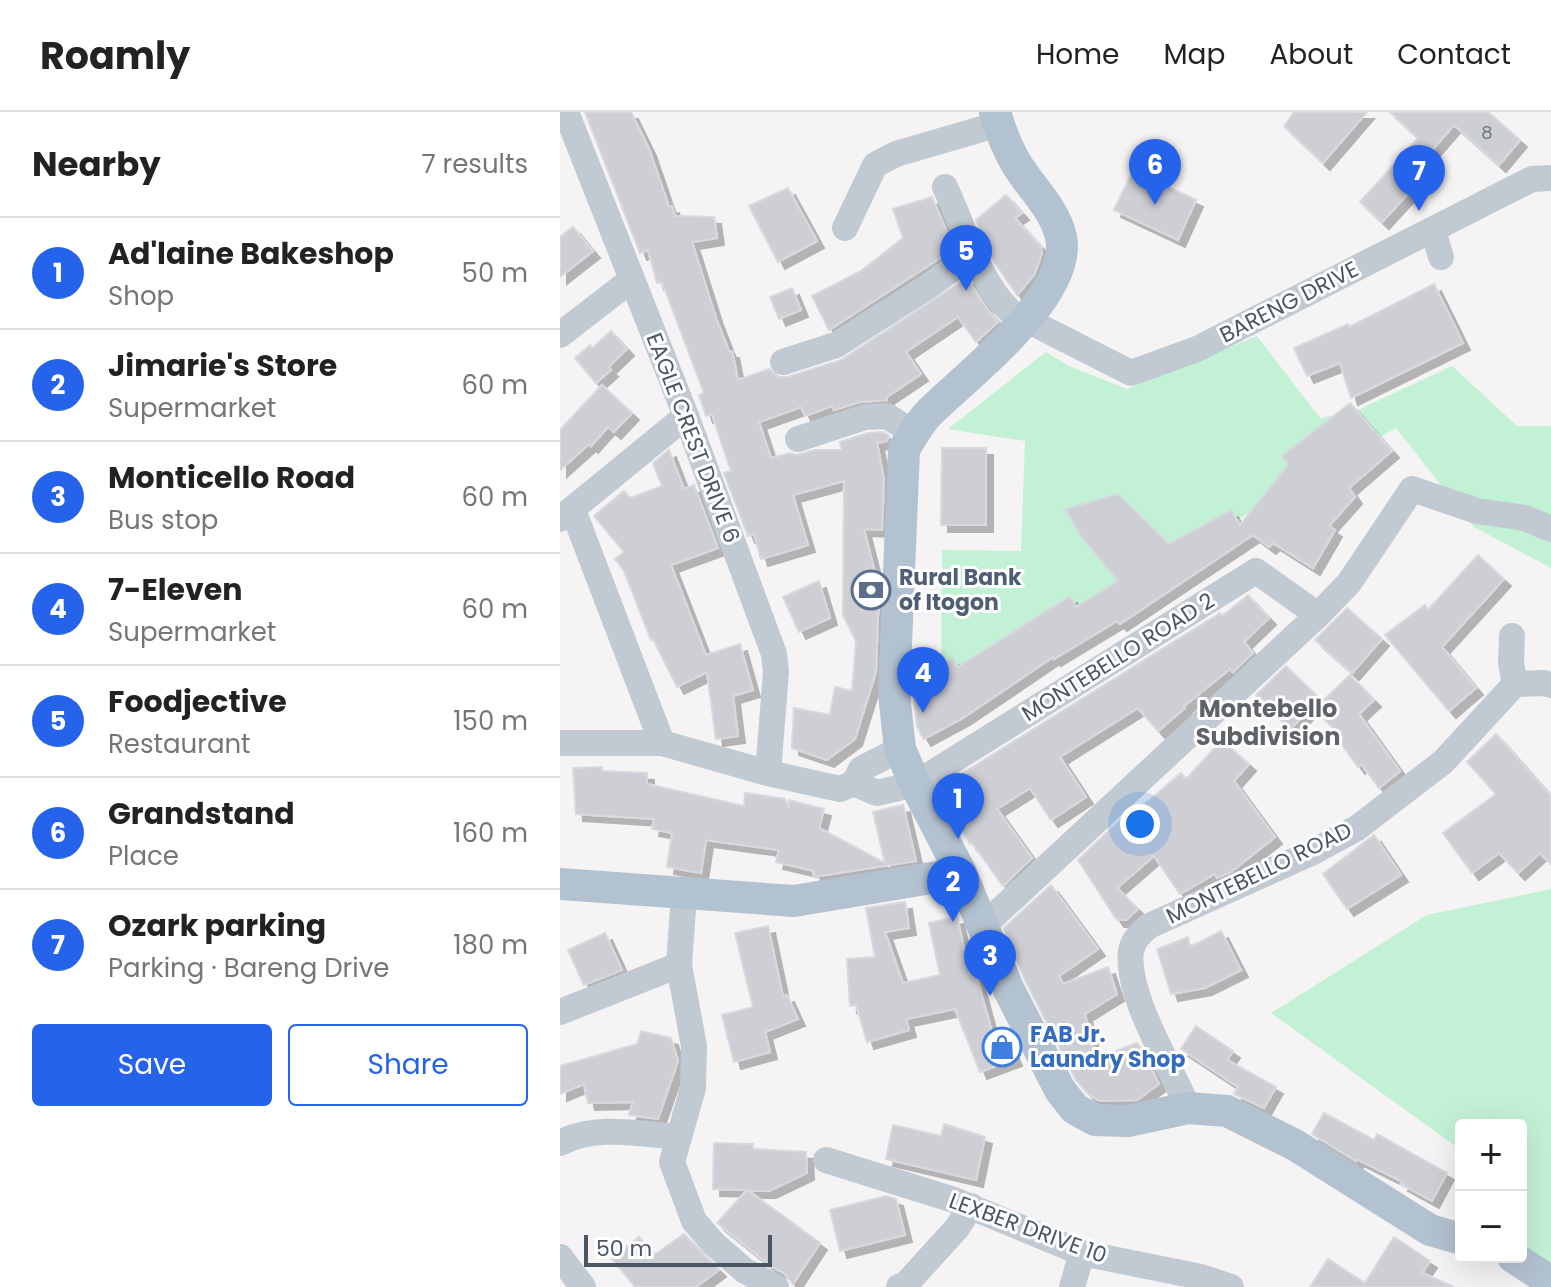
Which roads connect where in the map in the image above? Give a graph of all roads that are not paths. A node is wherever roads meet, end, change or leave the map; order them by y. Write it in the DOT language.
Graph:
graph roads {
  1 [pos="566,112"];
  2 [pos="997,118"];
  3 [pos="569,152"];
  4 [pos="1551,178"];
  5 [pos="945,187"];
  6 [pos="845,228"];
  7 [pos="1433,231"];
  8 [pos="975,253"];
  9 [pos="1441,257"];
  10 [pos="631,280"];
  11 [pos="1026,319"];
  12 [pos="560,335"];
  13 [pos="783,362"];
  14 [pos="686,416"];
  15 [pos="914,433"];
  16 [pos="798,439"];
  17 [pos="566,515"];
  18 [pos="1551,529"];
  19 [pos="1318,615"];
  20 [pos="1512,636"];
  21 [pos="1515,684"];
  22 [pos="1551,685"];
  23 [pos="560,743"];
  24 [pos="662,743"];
  25 [pos="900,749"];
  26 [pos="768,773"];
  27 [pos="854,783"];
  28 [pos="915,784"];
  29 [pos="961,873"];
  30 [pos="560,884"];
  31 [pos="684,894"];
  32 [pos="982,927"];
  33 [pos="679,965"];
  34 [pos="560,1012"];
  35 [pos="1188,1108"];
  36 [pos="678,1137"];
  37 [pos="560,1143"];
  38 [pos="826,1160"];
  39 [pos="971,1206"];
  40 [pos="1455,1237"];
  41 [pos="1082,1253"];
  42 [pos="560,1257"];
  43 [pos="1522,1263"];
  44 [pos="1551,1282"];
  45 [pos="583,1287"];
  46 [pos="776,1287"];
  47 [pos="899,1287"];
  48 [pos="1072,1287"];
  49 [pos="1231,1287"];
  1 -- 3 [label="street, EAGLE CREST DRIVE 6"];
  2 -- 6 [label="street"];
  2 -- 11 [label="main road"];
  3 -- 10 [label="street, EAGLE CREST DRIVE 6"];
  4 -- 7 [label="street, BARENG DRIVE"];
  5 -- 8 [label="street, BARENG DRIVE"];
  7 -- 9 [label="street"];
  7 -- 11 [label="street, BARENG DRIVE"];
  8 -- 11 [label="street, BARENG DRIVE"];
  8 -- 13 [label="street"];
  10 -- 12 [label="street"];
  10 -- 14 [label="street, EAGLE CREST DRIVE 6"];
  11 -- 15 [label="main road"];
  14 -- 17 [label="street"];
  14 -- 26 [label="street, EAGLE CREST DRIVE 6"];
  15 -- 16 [label="street"];
  15 -- 25 [label="main road"];
  17 -- 24 [label="street"];
  18 -- 19 [label="street"];
  19 -- 28 [label="street, MONTEBELLO ROAD 2"];
  19 -- 32 [label="street"];
  20 -- 21 [label="street"];
  21 -- 22 [label="street"];
  21 -- 35 [label="street, MONTEBELLO ROAD"];
  23 -- 24 [label="street"];
  24 -- 26 [label="street"];
  25 -- 27 [label="street"];
  25 -- 28 [label="main road"];
  26 -- 27 [label="street"];
  27 -- 28 [label="street"];
  28 -- 29 [label="main road"];
  29 -- 31 [label="main road"];
  29 -- 32 [label="main road"];
  30 -- 31 [label="main road"];
  31 -- 33 [label="street"];
  32 -- 35 [label="main road"];
  33 -- 34 [label="street"];
  33 -- 36 [label="street"];
  35 -- 40 [label="main road"];
  36 -- 37 [label="street"];
  36 -- 46 [label="street"];
  38 -- 39 [label="street, LEXBER DRIVE 10"];
  39 -- 41 [label="street, LEXBER DRIVE 10"];
  39 -- 47 [label="street"];
  41 -- 48 [label="street"];
  41 -- 49 [label="street, LEXBER DRIVE 10"];
  42 -- 45 [label="street"];
  43 -- 44 [label="main road"];
}
